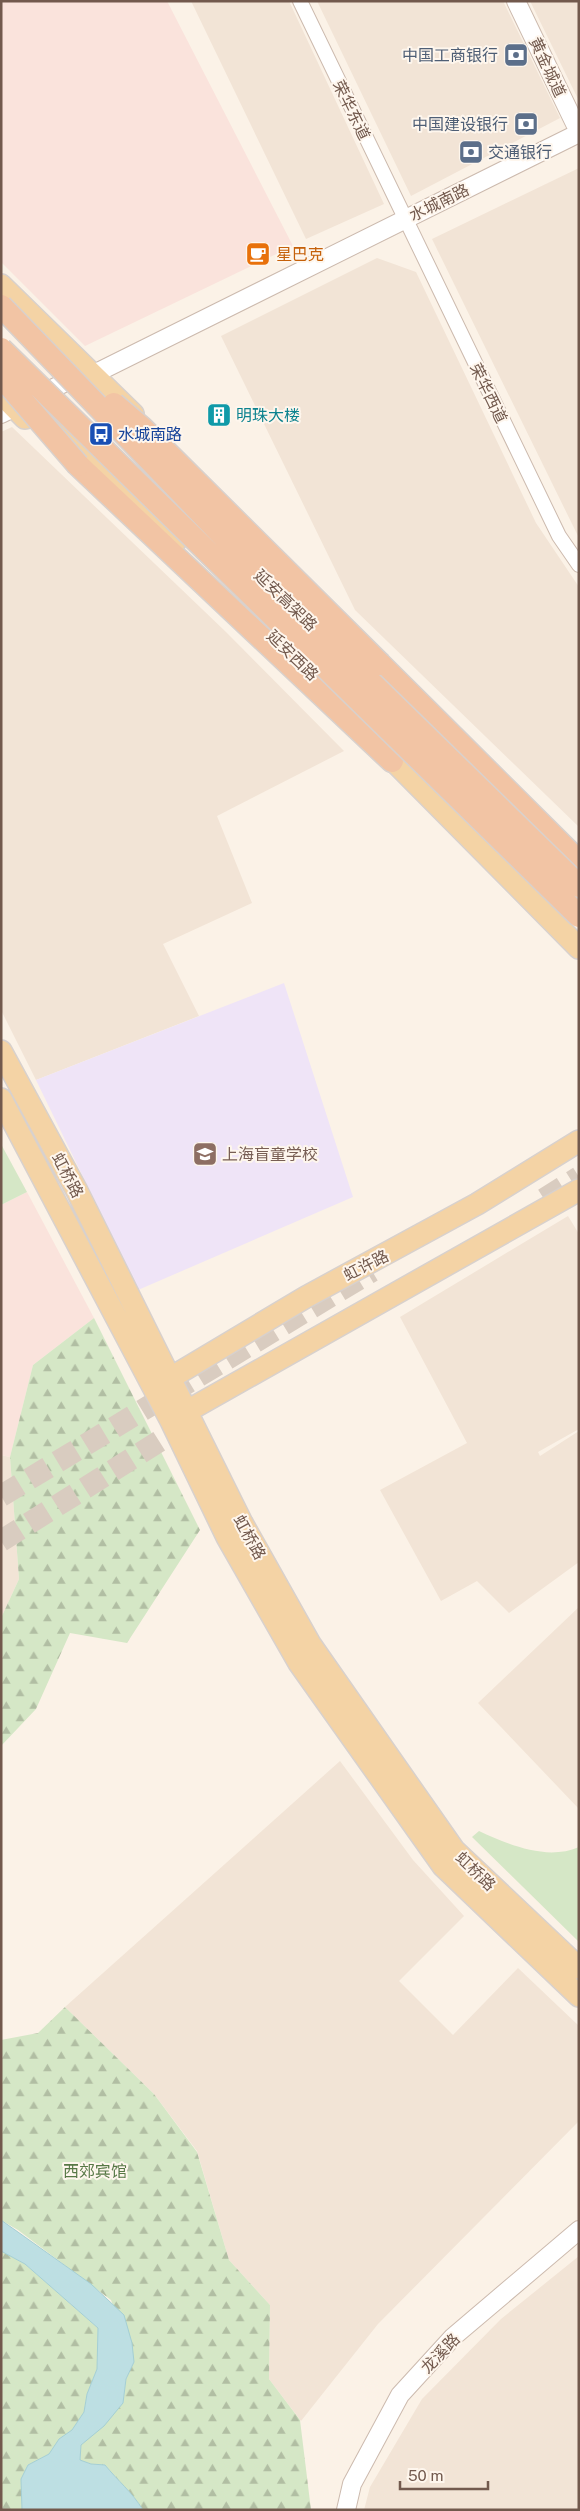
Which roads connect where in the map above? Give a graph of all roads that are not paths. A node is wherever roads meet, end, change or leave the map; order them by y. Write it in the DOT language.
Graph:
graph roads {
  1 [pos="300,1"];
  2 [pos="516,1"];
  3 [pos="579,132"];
  4 [pos="404,219"];
  5 [pos="1,285"];
  6 [pos="1,306"];
  7 [pos="1,312"];
  8 [pos="20,324"];
  9 [pos="1,349"];
  10 [pos="1,369"];
  11 [pos="94,374"];
  12 [pos="1,376"];
  13 [pos="70,380"];
  14 [pos="12,403"];
  15 [pos="579,565"];
  16 [pos="392,761"];
  17 [pos="579,849"];
  18 [pos="579,862"];
  19 [pos="579,876"];
  20 [pos="579,886"];
  21 [pos="579,916"];
  22 [pos="579,948"];
  23 [pos="1,1051"];
  24 [pos="1,1099"];
  25 [pos="579,1142"];
  26 [pos="579,1190"];
  27 [pos="161,1383"];
  28 [pos="179,1416"];
  29 [pos="579,1968"];
  30 [pos="579,1996"];
  31 [pos="579,2230"];
  32 [pos="346,2510"];
  1 -- 4 [label="street, 荣华东道"];
  2 -- 3 [label="street, 黄金城道"];
  3 -- 4 [label="street, 水城南路"];
  4 -- 11 [label="street, 水城南路"];
  4 -- 15 [label="street, 荣华西道"];
  5 -- 11 [label="main road"];
  6 -- 8 [label="highway, 延安高架路, bridge"];
  7 -- 13 [label="main road"];
  8 -- 18 [label="highway, bridge"];
  8 -- 20 [label="highway, 延安高架路, bridge"];
  9 -- 21 [label="highway, 延安高架路, bridge"];
  10 -- 14 [label="main road, 延安西路"];
  11 -- 13 [label="street, 水城南路"];
  11 -- 17 [label="main road"];
  12 -- 16 [label="highway, bridge"];
  13 -- 14 [label="street, 水城南路"];
  13 -- 19 [label="main road"];
  14 -- 16 [label="main road, 延安西路"];
  16 -- 22 [label="main road, 延安西路"];
  23 -- 27 [label="main road, 虹桥路"];
  24 -- 27 [label="main road, 虹桥路"];
  25 -- 27 [label="main road, 虹许路"];
  26 -- 28 [label="main road"];
  27 -- 28 [label="main road, 虹桥路"];
  28 -- 29 [label="main road, 虹桥路"];
  28 -- 30 [label="main road, 虹桥路"];
  31 -- 32 [label="street, 龙溪路"];
}
